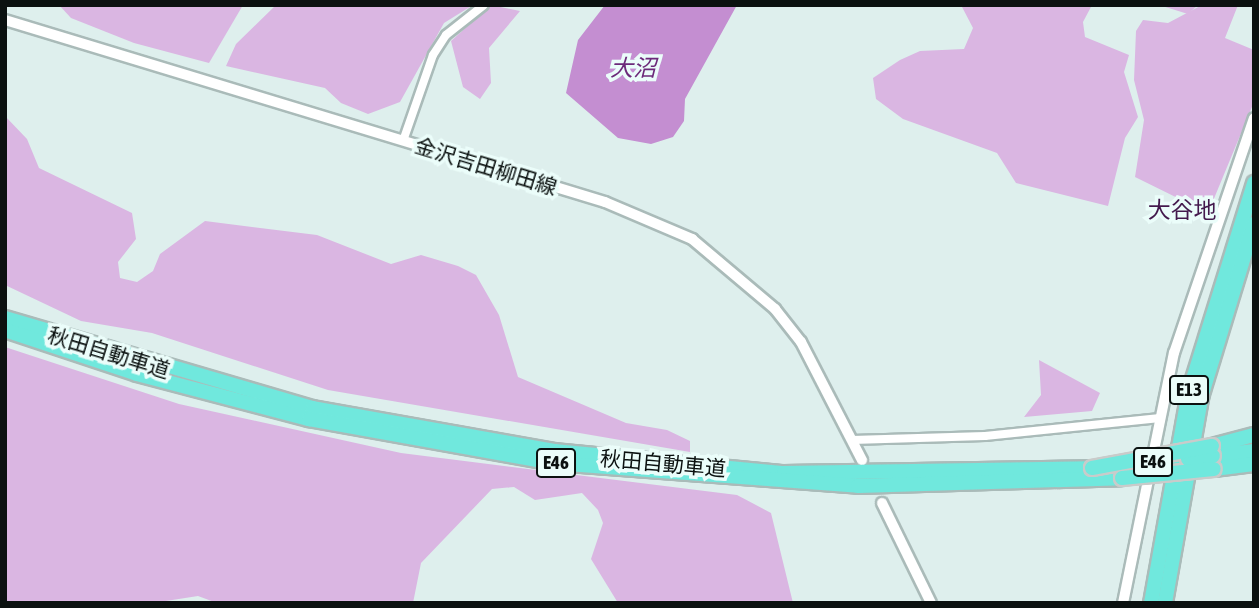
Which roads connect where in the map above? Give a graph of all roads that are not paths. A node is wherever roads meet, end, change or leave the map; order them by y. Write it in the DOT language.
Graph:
graph roads {
  1 [pos="484,5"];
  2 [pos="5,20"];
  3 [pos="1254,118"];
  4 [pos="403,141"];
  5 [pos="1254,183"];
  6 [pos="1227,189"];
  7 [pos="1240,195"];
  8 [pos="1254,224"];
  9 [pos="5,318"];
  10 [pos="5,330"];
  11 [pos="1160,418"];
  12 [pos="1254,435"];
  13 [pos="852,440"];
  14 [pos="1254,451"];
  15 [pos="1213,457"];
  16 [pos="862,460"];
  17 [pos="1254,465"];
  18 [pos="882,503"];
  19 [pos="931,603"];
  20 [pos="1123,603"];
  21 [pos="1151,603"];
  22 [pos="1165,603"];
  1 -- 4 [label="street"];
  2 -- 4 [label="main road, 金沢吉田柳田線"];
  3 -- 6 [label="street"];
  4 -- 13 [label="main road, 金沢吉田柳田線"];
  5 -- 21 [label="highway, E13"];
  6 -- 7 [label="street"];
  6 -- 11 [label="street"];
  8 -- 22 [label="highway, E13"];
  9 -- 15 [label="highway, 秋田自動車道 / E46, bridge"];
  10 -- 15 [label="highway, 秋田自動車道 / E46, bridge"];
  11 -- 13 [label="street"];
  11 -- 20 [label="street"];
  12 -- 15 [label="highway"];
  13 -- 16 [label="main road, 金沢吉田柳田線"];
  14 -- 15 [label="highway, 秋田自動車道 / E46"];
  15 -- 17 [label="highway"];
  18 -- 19 [label="main road"];
}
